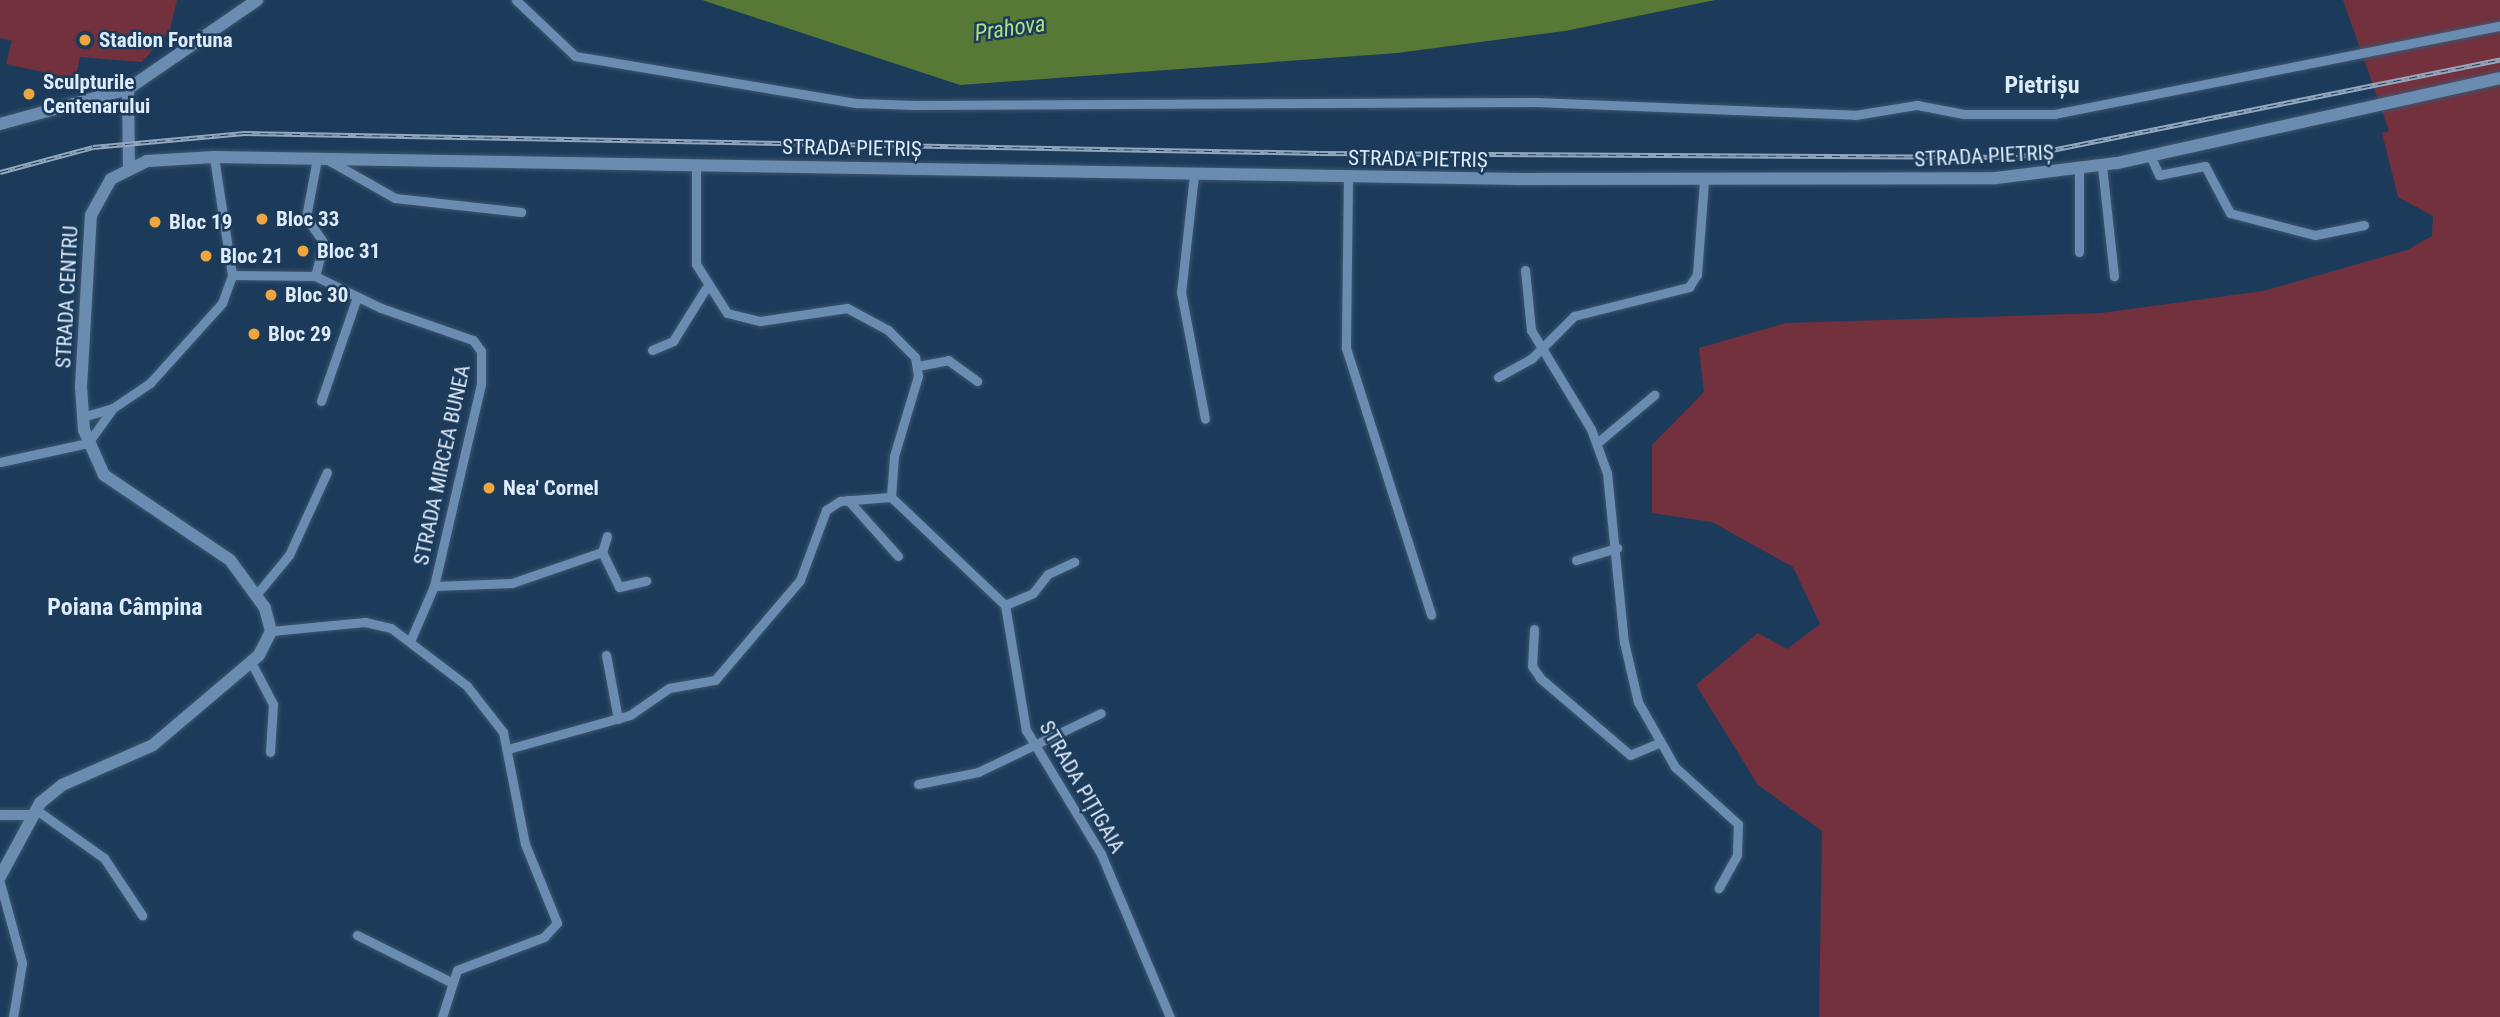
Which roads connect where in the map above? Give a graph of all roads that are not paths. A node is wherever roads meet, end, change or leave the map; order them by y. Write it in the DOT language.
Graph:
graph roads {
  1 [pos="257,0"];
  2 [pos="516,0"];
  3 [pos="2500,26"];
  4 [pos="2500,78"];
  5 [pos="128,89"];
  6 [pos="0,124"];
  7 [pos="2150,155"];
  8 [pos="214,157"];
  9 [pos="322,159"];
  10 [pos="696,164"];
  11 [pos="2102,166"];
  12 [pos="129,167"];
  13 [pos="2079,169"];
  14 [pos="1194,174"];
  15 [pos="1349,177"];
  16 [pos="1704,180"];
  17 [pos="520,212"];
  18 [pos="2364,225"];
  19 [pos="2079,252"];
  20 [pos="1525,270"];
  21 [pos="232,275"];
  22 [pos="315,276"];
  23 [pos="2114,276"];
  24 [pos="706,288"];
  25 [pos="357,297"];
  26 [pos="1539,347"];
  27 [pos="652,349"];
  28 [pos="918,366"];
  29 [pos="1498,377"];
  30 [pos="976,382"];
  31 [pos="1654,395"];
  32 [pos="321,401"];
  33 [pos="113,408"];
  34 [pos="82,417"];
  35 [pos="1205,419"];
  36 [pos="88,443"];
  37 [pos="1597,443"];
  38 [pos="0,462"];
  39 [pos="327,472"];
  40 [pos="891,497"];
  41 [pos="848,500"];
  42 [pos="607,536"];
  43 [pos="1617,548"];
  44 [pos="601,552"];
  45 [pos="898,556"];
  46 [pos="1576,560"];
  47 [pos="1074,562"];
  48 [pos="646,582"];
  49 [pos="433,586"];
  50 [pos="256,595"];
  51 [pos="1004,605"];
  52 [pos="1431,615"];
  53 [pos="1535,629"];
  54 [pos="271,631"];
  55 [pos="411,639"];
  56 [pos="606,655"];
  57 [pos="251,662"];
  58 [pos="1101,713"];
  59 [pos="618,719"];
  60 [pos="1658,743"];
  61 [pos="1032,744"];
  62 [pos="508,749"];
  63 [pos="270,752"];
  64 [pos="918,784"];
  65 [pos="32,812"];
  66 [pos="0,815"];
  67 [pos="0,877"];
  68 [pos="0,883"];
  69 [pos="1719,888"];
  70 [pos="142,915"];
  71 [pos="357,935"];
  72 [pos="449,981"];
  73 [pos="13,1017"];
  74 [pos="442,1017"];
  75 [pos="1170,1017"];
  1 -- 5 [label="main road"];
  2 -- 3 [label="street"];
  4 -- 7 [label="main road, STRADA PIETRIȘ"];
  5 -- 6 [label="main road"];
  5 -- 12 [label="main road"];
  7 -- 11 [label="main road, STRADA PIETRIȘ"];
  7 -- 18 [label="street"];
  8 -- 9 [label="main road"];
  8 -- 12 [label="main road"];
  8 -- 21 [label="street"];
  9 -- 10 [label="main road, STRADA PIETRIȘ"];
  9 -- 17 [label="street"];
  9 -- 22 [label="street"];
  10 -- 14 [label="main road, STRADA PIETRIȘ"];
  10 -- 24 [label="street"];
  11 -- 13 [label="main road, STRADA PIETRIȘ"];
  11 -- 23 [label="street"];
  12 -- 34 [label="main road, STRADA CENTRU"];
  13 -- 16 [label="main road, STRADA PIETRIȘ"];
  13 -- 19 [label="street"];
  14 -- 15 [label="main road, STRADA PIETRIȘ"];
  14 -- 35 [label="street"];
  15 -- 16 [label="main road, STRADA PIETRIȘ"];
  15 -- 52 [label="street"];
  16 -- 26 [label="street"];
  20 -- 26 [label="street"];
  21 -- 22 [label="street"];
  21 -- 33 [label="street"];
  22 -- 25 [label="street, STRADA MIRCEA BUNEA"];
  24 -- 27 [label="street"];
  24 -- 28 [label="street"];
  25 -- 32 [label="street"];
  25 -- 49 [label="street, STRADA MIRCEA BUNEA"];
  26 -- 29 [label="street"];
  26 -- 37 [label="street"];
  28 -- 30 [label="street"];
  28 -- 40 [label="street"];
  31 -- 37 [label="street"];
  33 -- 34 [label="street"];
  33 -- 36 [label="street"];
  34 -- 36 [label="main road, STRADA CENTRU"];
  36 -- 38 [label="street"];
  36 -- 50 [label="main road, STRADA CENTRU"];
  37 -- 43 [label="street"];
  39 -- 50 [label="street"];
  40 -- 41 [label="street"];
  40 -- 51 [label="street"];
  41 -- 45 [label="street"];
  41 -- 59 [label="street"];
  42 -- 44 [label="street"];
  43 -- 46 [label="street"];
  43 -- 60 [label="street"];
  44 -- 48 [label="street"];
  44 -- 49 [label="street"];
  47 -- 51 [label="street"];
  49 -- 55 [label="street, STRADA MIRCEA BUNEA"];
  50 -- 54 [label="main road, STRADA CENTRU"];
  51 -- 61 [label="street, STRADA PIȚIGAIA"];
  53 -- 60 [label="street"];
  54 -- 55 [label="street"];
  54 -- 57 [label="main road"];
  55 -- 62 [label="street"];
  56 -- 59 [label="street"];
  57 -- 63 [label="street"];
  57 -- 65 [label="main road"];
  58 -- 61 [label="street"];
  59 -- 62 [label="street"];
  60 -- 69 [label="street"];
  61 -- 64 [label="street"];
  61 -- 75 [label="street, STRADA PIȚIGAIA"];
  62 -- 72 [label="street"];
  65 -- 66 [label="street"];
  65 -- 67 [label="main road"];
  65 -- 70 [label="street"];
  68 -- 73 [label="street"];
  71 -- 72 [label="street"];
  72 -- 74 [label="street"];
}
